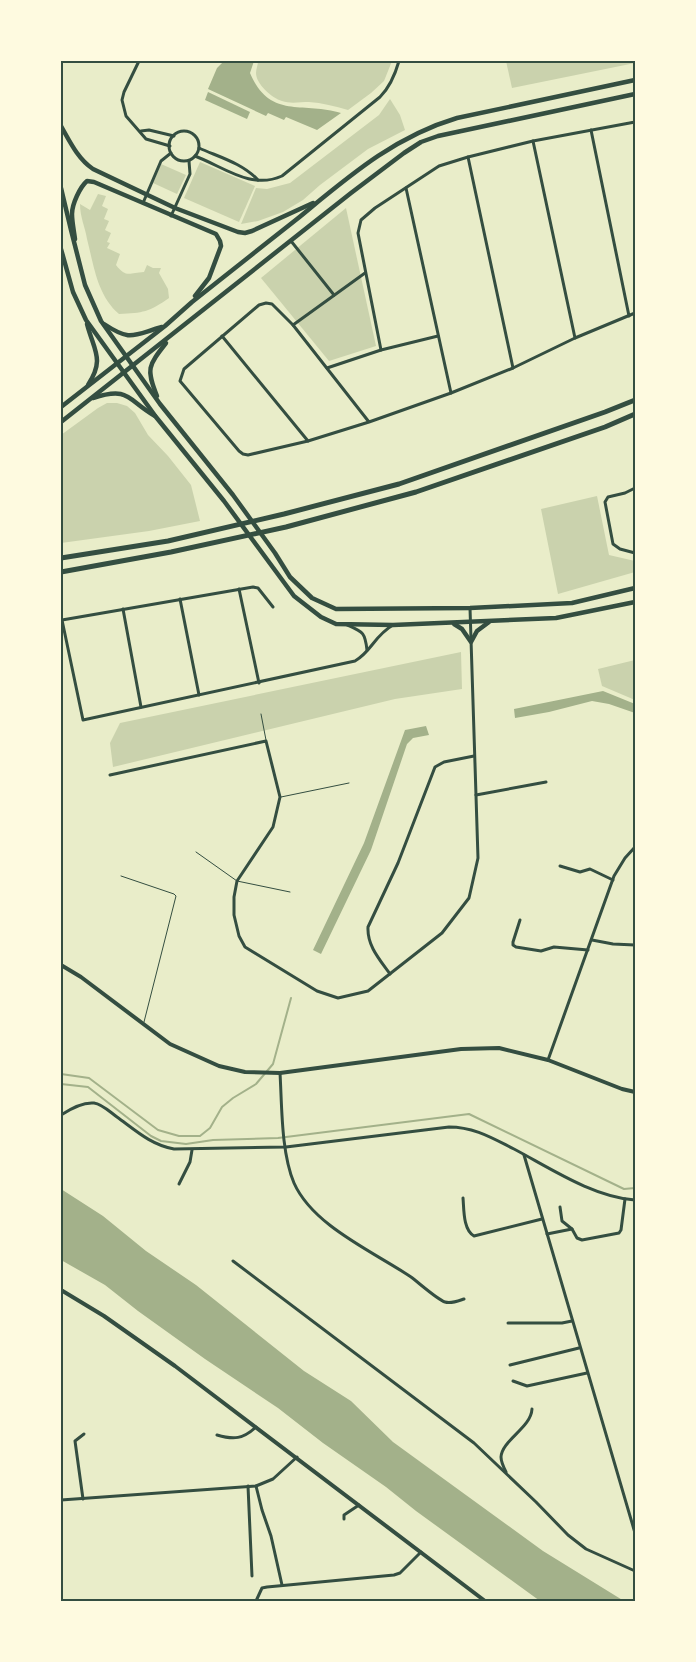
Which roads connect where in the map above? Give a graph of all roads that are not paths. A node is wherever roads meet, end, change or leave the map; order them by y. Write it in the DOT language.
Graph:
graph roads {
  1 [pos="139,61"];
  2 [pos="399,61"];
  3 [pos="635,80"];
  4 [pos="635,94"];
  5 [pos="635,122"];
  6 [pos="61,126"];
  7 [pos="591,130"];
  8 [pos="140,131"];
  9 [pos="174,136"];
  10 [pos="533,141"];
  11 [pos="170,146"];
  12 [pos="199,148"];
  13 [pos="171,153"];
  14 [pos="196,156"];
  15 [pos="468,156"];
  16 [pos="189,160"];
  17 [pos="258,180"];
  18 [pos="61,188"];
  19 [pos="406,188"];
  20 [pos="146,195"];
  21 [pos="318,201"];
  22 [pos="142,203"];
  23 [pos="175,208"];
  24 [pos="171,216"];
  25 [pos="291,241"];
  26 [pos="61,249"];
  27 [pos="78,258"];
  28 [pos="365,273"];
  29 [pos="334,295"];
  30 [pos="192,302"];
  31 [pos="635,313"];
  32 [pos="629,316"];
  33 [pos="86,320"];
  34 [pos="101,321"];
  35 [pos="293,325"];
  36 [pos="165,326"];
  37 [pos="172,336"];
  38 [pos="222,336"];
  39 [pos="438,336"];
  40 [pos="575,338"];
  41 [pos="381,350"];
  42 [pos="126,357"];
  43 [pos="118,364"];
  44 [pos="133,366"];
  45 [pos="327,368"];
  46 [pos="513,368"];
  47 [pos="124,373"];
  48 [pos="86,389"];
  49 [pos="451,393"];
  50 [pos="90,400"];
  51 [pos="635,400"];
  52 [pos="160,404"];
  53 [pos="61,407"];
  54 [pos="635,414"];
  55 [pos="156,417"];
  56 [pos="61,422"];
  57 [pos="369,422"];
  58 [pos="308,441"];
  59 [pos="635,488"];
  60 [pos="635,553"];
  61 [pos="61,558"];
  62 [pos="61,572"];
  63 [pos="635,588"];
  64 [pos="239,589"];
  65 [pos="180,600"];
  66 [pos="635,602"];
  67 [pos="273,607"];
  68 [pos="470,608"];
  69 [pos="122,610"];
  70 [pos="62,620"];
  71 [pos="492,621"];
  72 [pos="471,622"];
  73 [pos="453,623"];
  74 [pos="345,624"];
  75 [pos="393,625"];
  76 [pos="471,642"];
  77 [pos="367,651"];
  78 [pos="259,683"];
  79 [pos="199,695"];
  80 [pos="141,707"];
  81 [pos="261,714"];
  82 [pos="266,741"];
  83 [pos="474,756"];
  84 [pos="110,775"];
  85 [pos="349,782"];
  86 [pos="546,782"];
  87 [pos="476,795"];
  88 [pos="280,797"];
  89 [pos="635,847"];
  90 [pos="196,852"];
  91 [pos="560,866"];
  92 [pos="121,876"];
  93 [pos="613,880"];
  94 [pos="237,881"];
  95 [pos="290,892"];
  96 [pos="520,920"];
  97 [pos="592,940"];
  98 [pos="635,945"];
  99 [pos="588,950"];
  100 [pos="61,965"];
  101 [pos="390,974"];
  102 [pos="144,1024"];
  103 [pos="548,1060"];
  104 [pos="280,1073"];
  105 [pos="635,1092"];
  106 [pos="61,1115"];
  107 [pos="286,1147"];
  108 [pos="192,1150"];
  109 [pos="524,1154"];
  110 [pos="179,1184"];
  111 [pos="463,1198"];
  112 [pos="624,1199"];
  113 [pos="635,1200"];
  114 [pos="560,1207"];
  115 [pos="542,1219"];
  116 [pos="572,1229"];
  117 [pos="546,1234"];
  118 [pos="233,1261"];
  119 [pos="61,1290"];
  120 [pos="464,1299"];
  121 [pos="572,1321"];
  122 [pos="508,1323"];
  123 [pos="580,1348"];
  124 [pos="510,1365"];
  125 [pos="587,1373"];
  126 [pos="513,1382"];
  127 [pos="532,1409"];
  128 [pos="256,1427"];
  129 [pos="84,1434"];
  130 [pos="217,1435"];
  131 [pos="296,1457"];
  132 [pos="507,1475"];
  133 [pos="248,1486"];
  134 [pos="256,1486"];
  135 [pos="83,1499"];
  136 [pos="61,1500"];
  137 [pos="360,1505"];
  138 [pos="344,1518"];
  139 [pos="635,1533"];
  140 [pos="421,1552"];
  141 [pos="635,1571"];
  142 [pos="252,1576"];
  143 [pos="282,1585"];
  144 [pos="256,1601"];
  145 [pos="486,1601"];
  1 -- 8 [label="street"];
  2 -- 17 [label="street"];
  3 -- 21 [label="main road"];
  4 -- 25 [label="main road"];
  5 -- 7 [label="street"];
  6 -- 20 [label="main road"];
  7 -- 10 [label="street"];
  7 -- 32 [label="street"];
  8 -- 9 [label="street"];
  8 -- 11 [label="street"];
  9 -- 11 [label="street"];
  9 -- 12 [label="street"];
  10 -- 15 [label="street"];
  10 -- 40 [label="street"];
  11 -- 13 [label="street"];
  12 -- 14 [label="street"];
  12 -- 17 [label="street"];
  13 -- 16 [label="street"];
  13 -- 20 [label="street"];
  14 -- 16 [label="street"];
  14 -- 17 [label="street"];
  15 -- 19 [label="street"];
  15 -- 46 [label="street"];
  16 -- 23 [label="street"];
  18 -- 27 [label="main road"];
  19 -- 28 [label="street"];
  19 -- 39 [label="street"];
  20 -- 22 [label="street"];
  20 -- 23 [label="main road"];
  21 -- 23 [label="main road"];
  21 -- 30 [label="main road"];
  22 -- 24 [label="main road"];
  22 -- 27 [label="main road"];
  23 -- 24 [label="street"];
  24 -- 30 [label="main road"];
  25 -- 29 [label="street"];
  25 -- 37 [label="main road"];
  26 -- 33 [label="main road"];
  27 -- 34 [label="main road"];
  28 -- 29 [label="street"];
  28 -- 41 [label="street"];
  29 -- 35 [label="street"];
  30 -- 36 [label="main road"];
  31 -- 32 [label="street"];
  32 -- 40 [label="street"];
  33 -- 43 [label="main road"];
  33 -- 48 [label="main road"];
  34 -- 36 [label="main road"];
  34 -- 42 [label="main road"];
  35 -- 38 [label="street"];
  35 -- 45 [label="street"];
  36 -- 42 [label="main road"];
  37 -- 44 [label="main road"];
  37 -- 52 [label="main road"];
  38 -- 58 [label="street"];
  38 -- 58 [label="street"];
  39 -- 41 [label="street"];
  39 -- 49 [label="street"];
  40 -- 46 [label="street"];
  41 -- 45 [label="street"];
  42 -- 43 [label="main road"];
  42 -- 44 [label="main road"];
  43 -- 47 [label="main road"];
  43 -- 48 [label="main road"];
  44 -- 47 [label="main road"];
  44 -- 52 [label="main road"];
  45 -- 57 [label="street"];
  46 -- 49 [label="street"];
  47 -- 50 [label="main road"];
  47 -- 55 [label="main road"];
  48 -- 53 [label="main road"];
  49 -- 57 [label="street"];
  50 -- 55 [label="main road"];
  50 -- 56 [label="main road"];
  51 -- 61 [label="highway"];
  52 -- 68 [label="main road"];
  54 -- 62 [label="highway"];
  55 -- 74 [label="main road"];
  57 -- 58 [label="street"];
  59 -- 60 [label="street"];
  63 -- 68 [label="main road"];
  64 -- 65 [label="street"];
  64 -- 67 [label="street"];
  64 -- 78 [label="street"];
  65 -- 69 [label="street"];
  65 -- 79 [label="street"];
  66 -- 71 [label="main road"];
  68 -- 72 [label="street"];
  69 -- 70 [label="street"];
  69 -- 80 [label="street"];
  70 -- 80 [label="street"];
  71 -- 72 [label="main road"];
  71 -- 76 [label="main road"];
  72 -- 73 [label="main road"];
  72 -- 76 [label="street"];
  73 -- 75 [label="main road"];
  73 -- 76 [label="main road"];
  74 -- 75 [label="main road"];
  74 -- 77 [label="street"];
  75 -- 77 [label="street"];
  76 -- 83 [label="street"];
  77 -- 78 [label="street"];
  78 -- 79 [label="street"];
  79 -- 80 [label="street"];
  81 -- 82 [label="lane"];
  82 -- 84 [label="street"];
  82 -- 88 [label="street"];
  83 -- 87 [label="street"];
  83 -- 101 [label="street"];
  85 -- 88 [label="lane"];
  86 -- 87 [label="street"];
  87 -- 101 [label="street"];
  88 -- 94 [label="street"];
  89 -- 93 [label="street"];
  90 -- 94 [label="lane"];
  91 -- 93 [label="street"];
  92 -- 102 [label="lane"];
  93 -- 97 [label="street"];
  94 -- 95 [label="lane"];
  94 -- 101 [label="street"];
  96 -- 99 [label="street"];
  97 -- 98 [label="street"];
  97 -- 99 [label="street"];
  99 -- 103 [label="street"];
  100 -- 102 [label="street"];
  102 -- 104 [label="street"];
  103 -- 104 [label="street"];
  103 -- 105 [label="street"];
  104 -- 107 [label="street"];
  106 -- 108 [label="street"];
  107 -- 108 [label="street"];
  107 -- 109 [label="street"];
  107 -- 120 [label="street"];
  108 -- 110 [label="street"];
  109 -- 112 [label="street"];
  109 -- 115 [label="street"];
  111 -- 115 [label="street"];
  112 -- 113 [label="street"];
  112 -- 116 [label="street"];
  114 -- 116 [label="street"];
  115 -- 117 [label="street"];
  116 -- 117 [label="street"];
  117 -- 121 [label="street"];
  118 -- 132 [label="street"];
  119 -- 128 [label="street"];
  121 -- 122 [label="street"];
  121 -- 123 [label="street"];
  123 -- 124 [label="street"];
  123 -- 125 [label="street"];
  125 -- 126 [label="street"];
  125 -- 139 [label="street"];
  127 -- 132 [label="street"];
  128 -- 130 [label="street"];
  128 -- 131 [label="street"];
  129 -- 135 [label="street"];
  131 -- 134 [label="street"];
  131 -- 137 [label="street"];
  132 -- 141 [label="street"];
  133 -- 134 [label="street"];
  133 -- 135 [label="street"];
  133 -- 142 [label="street"];
  134 -- 143 [label="street"];
  135 -- 136 [label="street"];
  137 -- 138 [label="street"];
  137 -- 140 [label="street"];
  140 -- 143 [label="street"];
  140 -- 145 [label="street"];
  143 -- 144 [label="street"];
}
